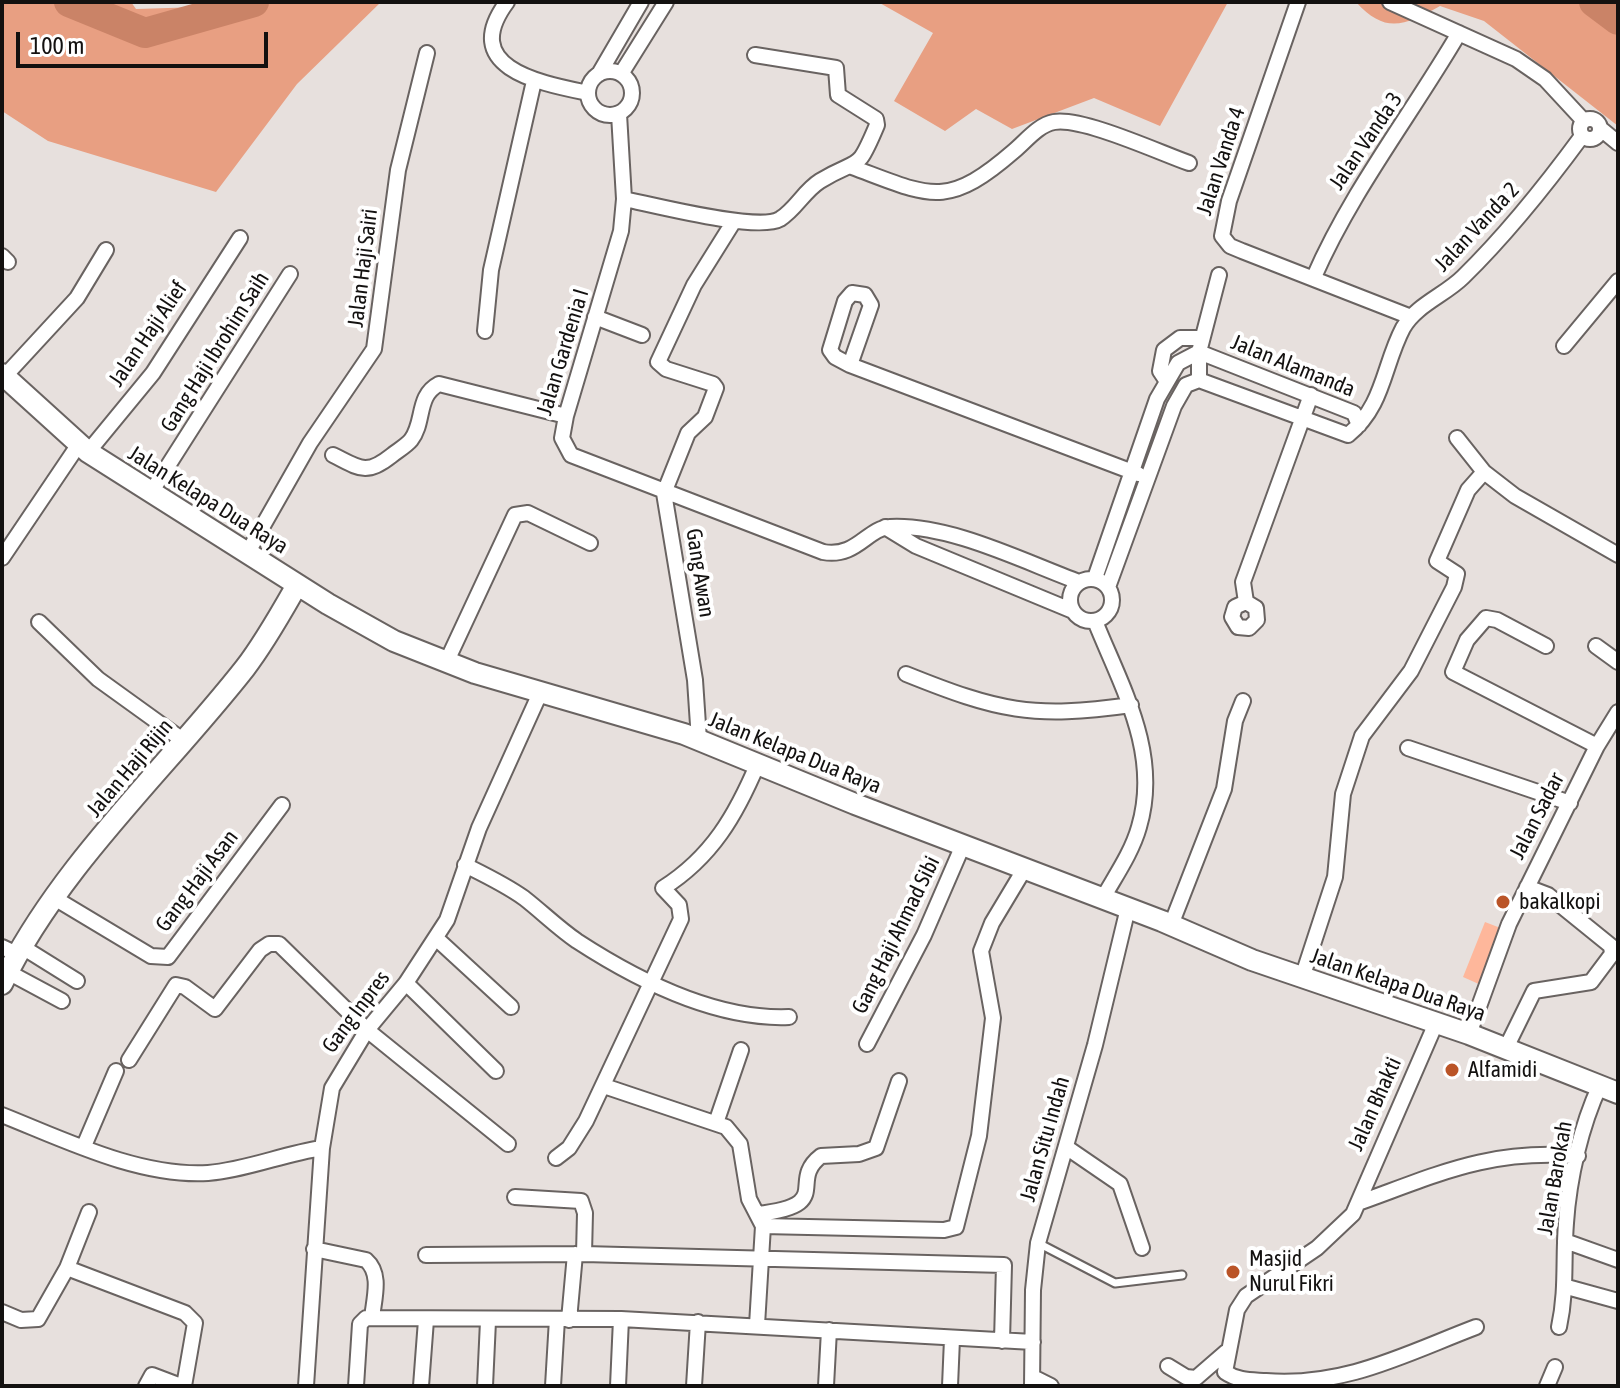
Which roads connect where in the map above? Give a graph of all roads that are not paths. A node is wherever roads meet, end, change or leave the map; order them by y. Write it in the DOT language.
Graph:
graph roads {
  1 [pos="507,2"];
  2 [pos="641,2"];
  3 [pos="666,2"];
  4 [pos="1298,2"];
  5 [pos="1390,2"];
  6 [pos="1459,33"];
  7 [pos="427,53"];
  8 [pos="755,55"];
  9 [pos="599,74"];
  10 [pos="621,74"];
  11 [pos="534,81"];
  12 [pos="588,93"];
  13 [pos="619,114"];
  14 [pos="1582,128"];
  15 [pos="1618,143"];
  16 [pos="1189,163"];
  17 [pos="852,167"];
  18 [pos="624,199"];
  19 [pos="734,221"];
  20 [pos="240,238"];
  21 [pos="106,250"];
  22 [pos="290,274"];
  23 [pos="1219,275"];
  24 [pos="1314,277"];
  25 [pos="1618,281"];
  26 [pos="595,317"];
  27 [pos="1411,317"];
  28 [pos="485,331"];
  29 [pos="642,335"];
  30 [pos="1201,345"];
  31 [pos="1564,346"];
  32 [pos="850,365"];
  33 [pos="3,375"];
  34 [pos="1199,380"];
  35 [pos="1311,395"];
  36 [pos="566,416"];
  37 [pos="1302,418"];
  38 [pos="1359,425"];
  39 [pos="1457,438"];
  40 [pos="84,448"];
  41 [pos="333,455"];
  42 [pos="1132,472"];
  43 [pos="1484,472"];
  44 [pos="1150,478"];
  45 [pos="664,493"];
  46 [pos="150,494"];
  47 [pos="885,527"];
  48 [pos="590,543"];
  49 [pos="248,552"];
  50 [pos="1618,555"];
  51 [pos="2,558"];
  52 [pos="1095,578"];
  53 [pos="1079,582"];
  54 [pos="297,585"];
  55 [pos="1108,587"];
  56 [pos="1246,602"];
  57 [pos="1073,611"];
  58 [pos="1095,621"];
  59 [pos="39,622"];
  60 [pos="1546,646"];
  61 [pos="1596,646"];
  62 [pos="1618,662"];
  63 [pos="446,663"];
  64 [pos="906,674"];
  65 [pos="541,691"];
  66 [pos="1243,701"];
  67 [pos="1131,705"];
  68 [pos="1618,712"];
  69 [pos="1612,733"];
  70 [pos="699,740"];
  71 [pos="184,741"];
  72 [pos="1597,746"];
  73 [pos="1408,748"];
  74 [pos="758,763"];
  75 [pos="1570,803"];
  76 [pos="282,805"];
  77 [pos="963,845"];
  78 [pos="465,865"];
  79 [pos="1016,865"];
  80 [pos="1527,887"];
  81 [pos="1103,898"];
  82 [pos="56,899"];
  83 [pos="1128,908"];
  84 [pos="1171,925"];
  85 [pos="437,939"];
  86 [pos="11,961"];
  87 [pos="1302,978"];
  88 [pos="77,981"];
  89 [pos="652,982"];
  90 [pos="406,983"];
  91 [pos="62,1001"];
  92 [pos="511,1007"];
  93 [pos="789,1017"];
  94 [pos="1436,1023"];
  95 [pos="367,1030"];
  96 [pos="1469,1034"];
  97 [pos="867,1044"];
  98 [pos="1506,1048"];
  99 [pos="741,1050"];
  100 [pos="129,1060"];
  101 [pos="116,1071"];
  102 [pos="496,1071"];
  103 [pos="899,1081"];
  104 [pos="604,1086"];
  105 [pos="1609,1089"];
  106 [pos="2,1115"];
  107 [pos="716,1123"];
  108 [pos="508,1144"];
  109 [pos="84,1146"];
  110 [pos="1066,1147"];
  111 [pos="322,1148"];
  112 [pos="1578,1156"];
  113 [pos="556,1158"];
  114 [pos="515,1197"];
  115 [pos="1358,1203"];
  116 [pos="89,1212"];
  117 [pos="760,1220"];
  118 [pos="1565,1241"];
  119 [pos="1038,1243"];
  120 [pos="1142,1248"];
  121 [pos="314,1249"];
  122 [pos="579,1254"];
  123 [pos="426,1255"];
  124 [pos="763,1259"];
  125 [pos="1618,1260"];
  126 [pos="67,1268"];
  127 [pos="1182,1275"];
  128 [pos="1567,1287"];
  129 [pos="1618,1301"];
  130 [pos="2,1312"];
  131 [pos="372,1318"];
  132 [pos="621,1319"];
  133 [pos="426,1320"];
  134 [pos="563,1320"];
  135 [pos="488,1321"];
  136 [pos="698,1322"];
  137 [pos="757,1325"];
  138 [pos="1476,1327"];
  139 [pos="1559,1327"];
  140 [pos="829,1330"];
  141 [pos="952,1339"];
  142 [pos="1002,1341"];
  143 [pos="1033,1342"];
  144 [pos="1226,1352"];
  145 [pos="1168,1366"];
  146 [pos="1555,1367"];
  147 [pos="1033,1382"];
  148 [pos="146,1386"];
  149 [pos="183,1386"];
  150 [pos="306,1386"];
  151 [pos="356,1386"];
  152 [pos="421,1386"];
  153 [pos="485,1386"];
  154 [pos="553,1386"];
  155 [pos="618,1386"];
  156 [pos="694,1386"];
  157 [pos="826,1386"];
  158 [pos="950,1386"];
  159 [pos="1051,1386"];
  160 [pos="1547,1386"];
  1 -- 11 [label="street"];
  2 -- 9 [label="street"];
  3 -- 10 [label="street"];
  4 -- 24 [label="street, Jalan Vanda 4"];
  5 -- 6 [label="street"];
  6 -- 14 [label="street"];
  6 -- 24 [label="street, Jalan Vanda 3"];
  7 -- 49 [label="street, Jalan Haji Sairi"];
  8 -- 17 [label="street"];
  9 -- 10 [label="street"];
  9 -- 12 [label="street"];
  10 -- 13 [label="street"];
  11 -- 12 [label="street"];
  11 -- 28 [label="street"];
  12 -- 13 [label="street"];
  13 -- 18 [label="street, Jalan Gardenia I"];
  14 -- 15 [label="street"];
  14 -- 27 [label="street, Jalan Vanda 2"];
  16 -- 17 [label="street"];
  17 -- 19 [label="street"];
  18 -- 19 [label="street"];
  18 -- 26 [label="street, Jalan Gardenia I"];
  19 -- 45 [label="street"];
  20 -- 40 [label="street, Jalan Haji Alief"];
  21 -- 33 [label="street"];
  22 -- 46 [label="street, Gang Haji Ibrohim Saih"];
  23 -- 30 [label="street"];
  24 -- 27 [label="street, Jalan Vanda 4"];
  25 -- 31 [label="street"];
  26 -- 29 [label="street"];
  26 -- 36 [label="street, Jalan Gardenia I"];
  27 -- 38 [label="street, Jalan Vanda 2"];
  30 -- 34 [label="street"];
  30 -- 35 [label="street, Jalan Alamanda"];
  30 -- 42 [label="street, Jalan Alamanda"];
  32 -- 32 [label="street"];
  32 -- 42 [label="street"];
  33 -- 40 [label="main road, Jalan Kelapa Dua Raya"];
  34 -- 37 [label="street, Jalan Alamanda"];
  34 -- 44 [label="street"];
  35 -- 37 [label="street"];
  35 -- 38 [label="street, Jalan Alamanda"];
  36 -- 41 [label="street"];
  36 -- 45 [label="street, Jalan Gardenia I"];
  37 -- 38 [label="street, Jalan Alamanda"];
  37 -- 56 [label="street"];
  39 -- 43 [label="street"];
  40 -- 46 [label="main road, Jalan Kelapa Dua Raya"];
  40 -- 51 [label="street, Jalan Haji Alief"];
  42 -- 44 [label="street"];
  42 -- 52 [label="street, Jalan Alamanda"];
  43 -- 50 [label="street"];
  43 -- 87 [label="street"];
  44 -- 55 [label="street"];
  45 -- 47 [label="street, Jalan Gardenia I"];
  45 -- 70 [label="street, Gang Awan"];
  46 -- 49 [label="main road, Jalan Kelapa Dua Raya"];
  47 -- 53 [label="street"];
  47 -- 57 [label="street"];
  48 -- 63 [label="street"];
  49 -- 54 [label="main road, Jalan Kelapa Dua Raya"];
  52 -- 53 [label="street"];
  52 -- 55 [label="street"];
  53 -- 57 [label="street"];
  54 -- 63 [label="main road, Jalan Kelapa Dua Raya"];
  54 -- 71 [label="main road, Jalan Haji Rijin"];
  55 -- 58 [label="street"];
  57 -- 58 [label="street"];
  58 -- 67 [label="street"];
  59 -- 71 [label="street"];
  60 -- 72 [label="street"];
  61 -- 62 [label="street"];
  63 -- 65 [label="main road, Jalan Kelapa Dua Raya"];
  64 -- 67 [label="street"];
  65 -- 70 [label="main road, Jalan Kelapa Dua Raya"];
  65 -- 78 [label="street, Gang Inpres"];
  66 -- 84 [label="street"];
  67 -- 81 [label="street"];
  68 -- 69 [label="street, Jalan Sadar"];
  69 -- 72 [label="street, Jalan Sadar"];
  70 -- 74 [label="main road, Jalan Kelapa Dua Raya"];
  71 -- 82 [label="main road, Jalan Haji Rijin"];
  72 -- 75 [label="street, Jalan Sadar"];
  73 -- 75 [label="street"];
  74 -- 77 [label="main road, Jalan Kelapa Dua Raya"];
  74 -- 89 [label="street"];
  75 -- 80 [label="street, Jalan Sadar"];
  76 -- 82 [label="street, Gang Haji Asan"];
  77 -- 79 [label="main road, Jalan Kelapa Dua Raya"];
  77 -- 97 [label="street, Gang Haji Ahmad Sibi"];
  78 -- 85 [label="street, Gang Inpres"];
  78 -- 89 [label="street"];
  79 -- 81 [label="main road, Jalan Kelapa Dua Raya"];
  79 -- 117 [label="street"];
  80 -- 96 [label="street, Jalan Sadar"];
  80 -- 98 [label="street"];
  81 -- 83 [label="main road, Jalan Kelapa Dua Raya"];
  82 -- 86 [label="main road, Jalan Haji Rijin"];
  83 -- 84 [label="main road, Jalan Kelapa Dua Raya"];
  83 -- 110 [label="street, Jalan Situ Indah"];
  84 -- 87 [label="main road, Jalan Kelapa Dua Raya"];
  85 -- 90 [label="street, Gang Inpres"];
  85 -- 92 [label="street"];
  86 -- 88 [label="street"];
  86 -- 91 [label="street"];
  87 -- 94 [label="main road, Jalan Kelapa Dua Raya"];
  89 -- 93 [label="street"];
  89 -- 104 [label="street"];
  90 -- 95 [label="street, Gang Inpres"];
  90 -- 102 [label="street"];
  94 -- 96 [label="main road, Jalan Kelapa Dua Raya"];
  94 -- 115 [label="street, Jalan Bhakti"];
  95 -- 100 [label="street"];
  95 -- 108 [label="street"];
  95 -- 111 [label="street, Gang Inpres"];
  96 -- 98 [label="main road, Jalan Kelapa Dua Raya"];
  98 -- 105 [label="main road, Jalan Kelapa Dua Raya"];
  99 -- 107 [label="street"];
  101 -- 109 [label="street"];
  103 -- 117 [label="street"];
  104 -- 107 [label="street"];
  104 -- 113 [label="street"];
  105 -- 112 [label="street, Jalan Barokah"];
  106 -- 109 [label="street"];
  107 -- 117 [label="street"];
  109 -- 111 [label="street"];
  110 -- 119 [label="street, Jalan Situ Indah"];
  110 -- 120 [label="street"];
  111 -- 121 [label="street, Gang Inpres"];
  112 -- 115 [label="street"];
  112 -- 118 [label="street, Jalan Barokah"];
  114 -- 122 [label="street"];
  115 -- 144 [label="street, Jalan Bhakti"];
  116 -- 126 [label="street"];
  117 -- 124 [label="street"];
  118 -- 125 [label="street"];
  118 -- 128 [label="street, Jalan Barokah"];
  119 -- 127 [label="lane"];
  119 -- 143 [label="street, Jalan Situ Indah"];
  121 -- 131 [label="street"];
  121 -- 150 [label="street, Gang Inpres"];
  122 -- 123 [label="street"];
  122 -- 124 [label="street"];
  122 -- 134 [label="street"];
  124 -- 137 [label="street"];
  124 -- 142 [label="street"];
  126 -- 130 [label="street"];
  126 -- 149 [label="street"];
  128 -- 129 [label="street"];
  128 -- 139 [label="street, Jalan Barokah"];
  131 -- 133 [label="street"];
  131 -- 151 [label="street"];
  132 -- 134 [label="street"];
  132 -- 136 [label="street"];
  132 -- 155 [label="street"];
  133 -- 135 [label="street"];
  133 -- 152 [label="street"];
  134 -- 135 [label="street"];
  134 -- 154 [label="street"];
  135 -- 153 [label="street"];
  136 -- 137 [label="street"];
  136 -- 156 [label="street"];
  137 -- 140 [label="street"];
  138 -- 144 [label="street"];
  140 -- 141 [label="street"];
  140 -- 157 [label="street"];
  141 -- 142 [label="street"];
  141 -- 158 [label="street"];
  142 -- 143 [label="street"];
  143 -- 147 [label="street, Jalan Situ Indah"];
  144 -- 145 [label="street"];
  146 -- 160 [label="street"];
  147 -- 159 [label="street"];
  148 -- 149 [label="street"];
}
